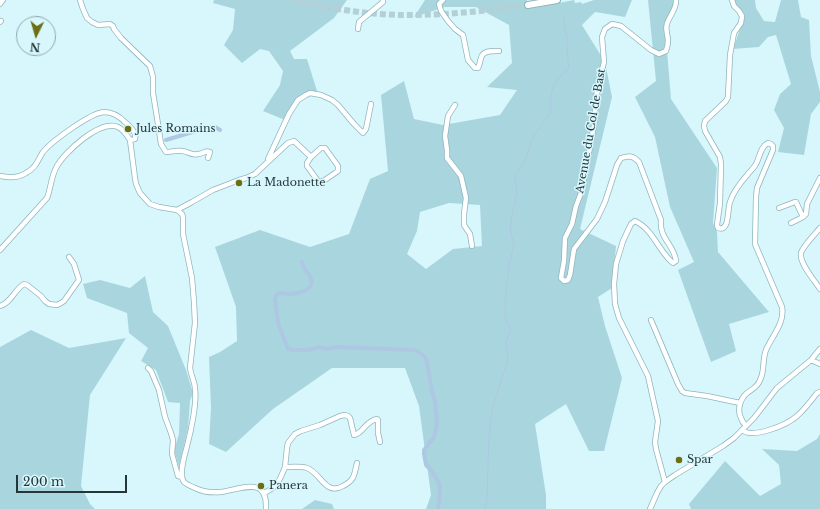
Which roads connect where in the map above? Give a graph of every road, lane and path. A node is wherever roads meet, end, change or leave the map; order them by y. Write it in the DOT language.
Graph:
graph roads {
  1 [pos="4,0"];
  2 [pos="80,0"];
  3 [pos="383,0"];
  4 [pos="443,0"];
  5 [pos="556,0"];
  6 [pos="676,0"];
  7 [pos="732,0"];
  8 [pos="0,4"];
  9 [pos="528,5"];
  10 [pos="358,29"];
  11 [pos="499,51"];
  12 [pos="371,104"];
  13 [pos="455,105"];
  14 [pos="130,140"];
  15 [pos="311,157"];
  16 [pos="208,158"];
  17 [pos="265,164"];
  18 [pos="0,176"];
  19 [pos="820,178"];
  20 [pos="779,208"];
  21 [pos="177,210"];
  22 [pos="803,217"];
  23 [pos="791,223"];
  24 [pos="820,228"];
  25 [pos="472,246"];
  26 [pos="0,250"];
  27 [pos="69,257"];
  28 [pos="820,289"];
  29 [pos="0,306"];
  30 [pos="651,320"];
  31 [pos="820,349"];
  32 [pos="811,360"];
  33 [pos="820,364"];
  34 [pos="148,368"];
  35 [pos="820,392"];
  36 [pos="740,403"];
  37 [pos="746,426"];
  38 [pos="742,430"];
  39 [pos="380,442"];
  40 [pos="357,463"];
  41 [pos="285,467"];
  42 [pos="182,477"];
  43 [pos="665,482"];
  44 [pos="264,493"];
  45 [pos="266,509"];
  46 [pos="650,509"];
  1 -- 8 [label="street"];
  2 -- 16 [label="street"];
  3 -- 10 [label="street"];
  4 -- 11 [label="street"];
  5 -- 9 [label="highway"];
  6 -- 43 [label="street, Avenue du Col de Bast"];
  7 -- 36 [label="street"];
  12 -- 17 [label="street"];
  13 -- 25 [label="street"];
  14 -- 18 [label="street"];
  14 -- 21 [label="street"];
  14 -- 26 [label="street"];
  15 -- 15 [label="street"];
  15 -- 17 [label="street"];
  17 -- 21 [label="street"];
  19 -- 22 [label="street"];
  20 -- 22 [label="street"];
  21 -- 42 [label="street"];
  22 -- 23 [label="street"];
  24 -- 28 [label="street"];
  27 -- 29 [label="street"];
  30 -- 36 [label="street"];
  31 -- 32 [label="street"];
  32 -- 33 [label="street"];
  32 -- 37 [label="street"];
  34 -- 42 [label="street"];
  35 -- 38 [label="street"];
  36 -- 37 [label="street"];
  37 -- 38 [label="street"];
  38 -- 43 [label="street"];
  39 -- 41 [label="street"];
  40 -- 41 [label="street"];
  41 -- 44 [label="street"];
  42 -- 44 [label="street"];
  43 -- 46 [label="street"];
  44 -- 45 [label="street"];
}
